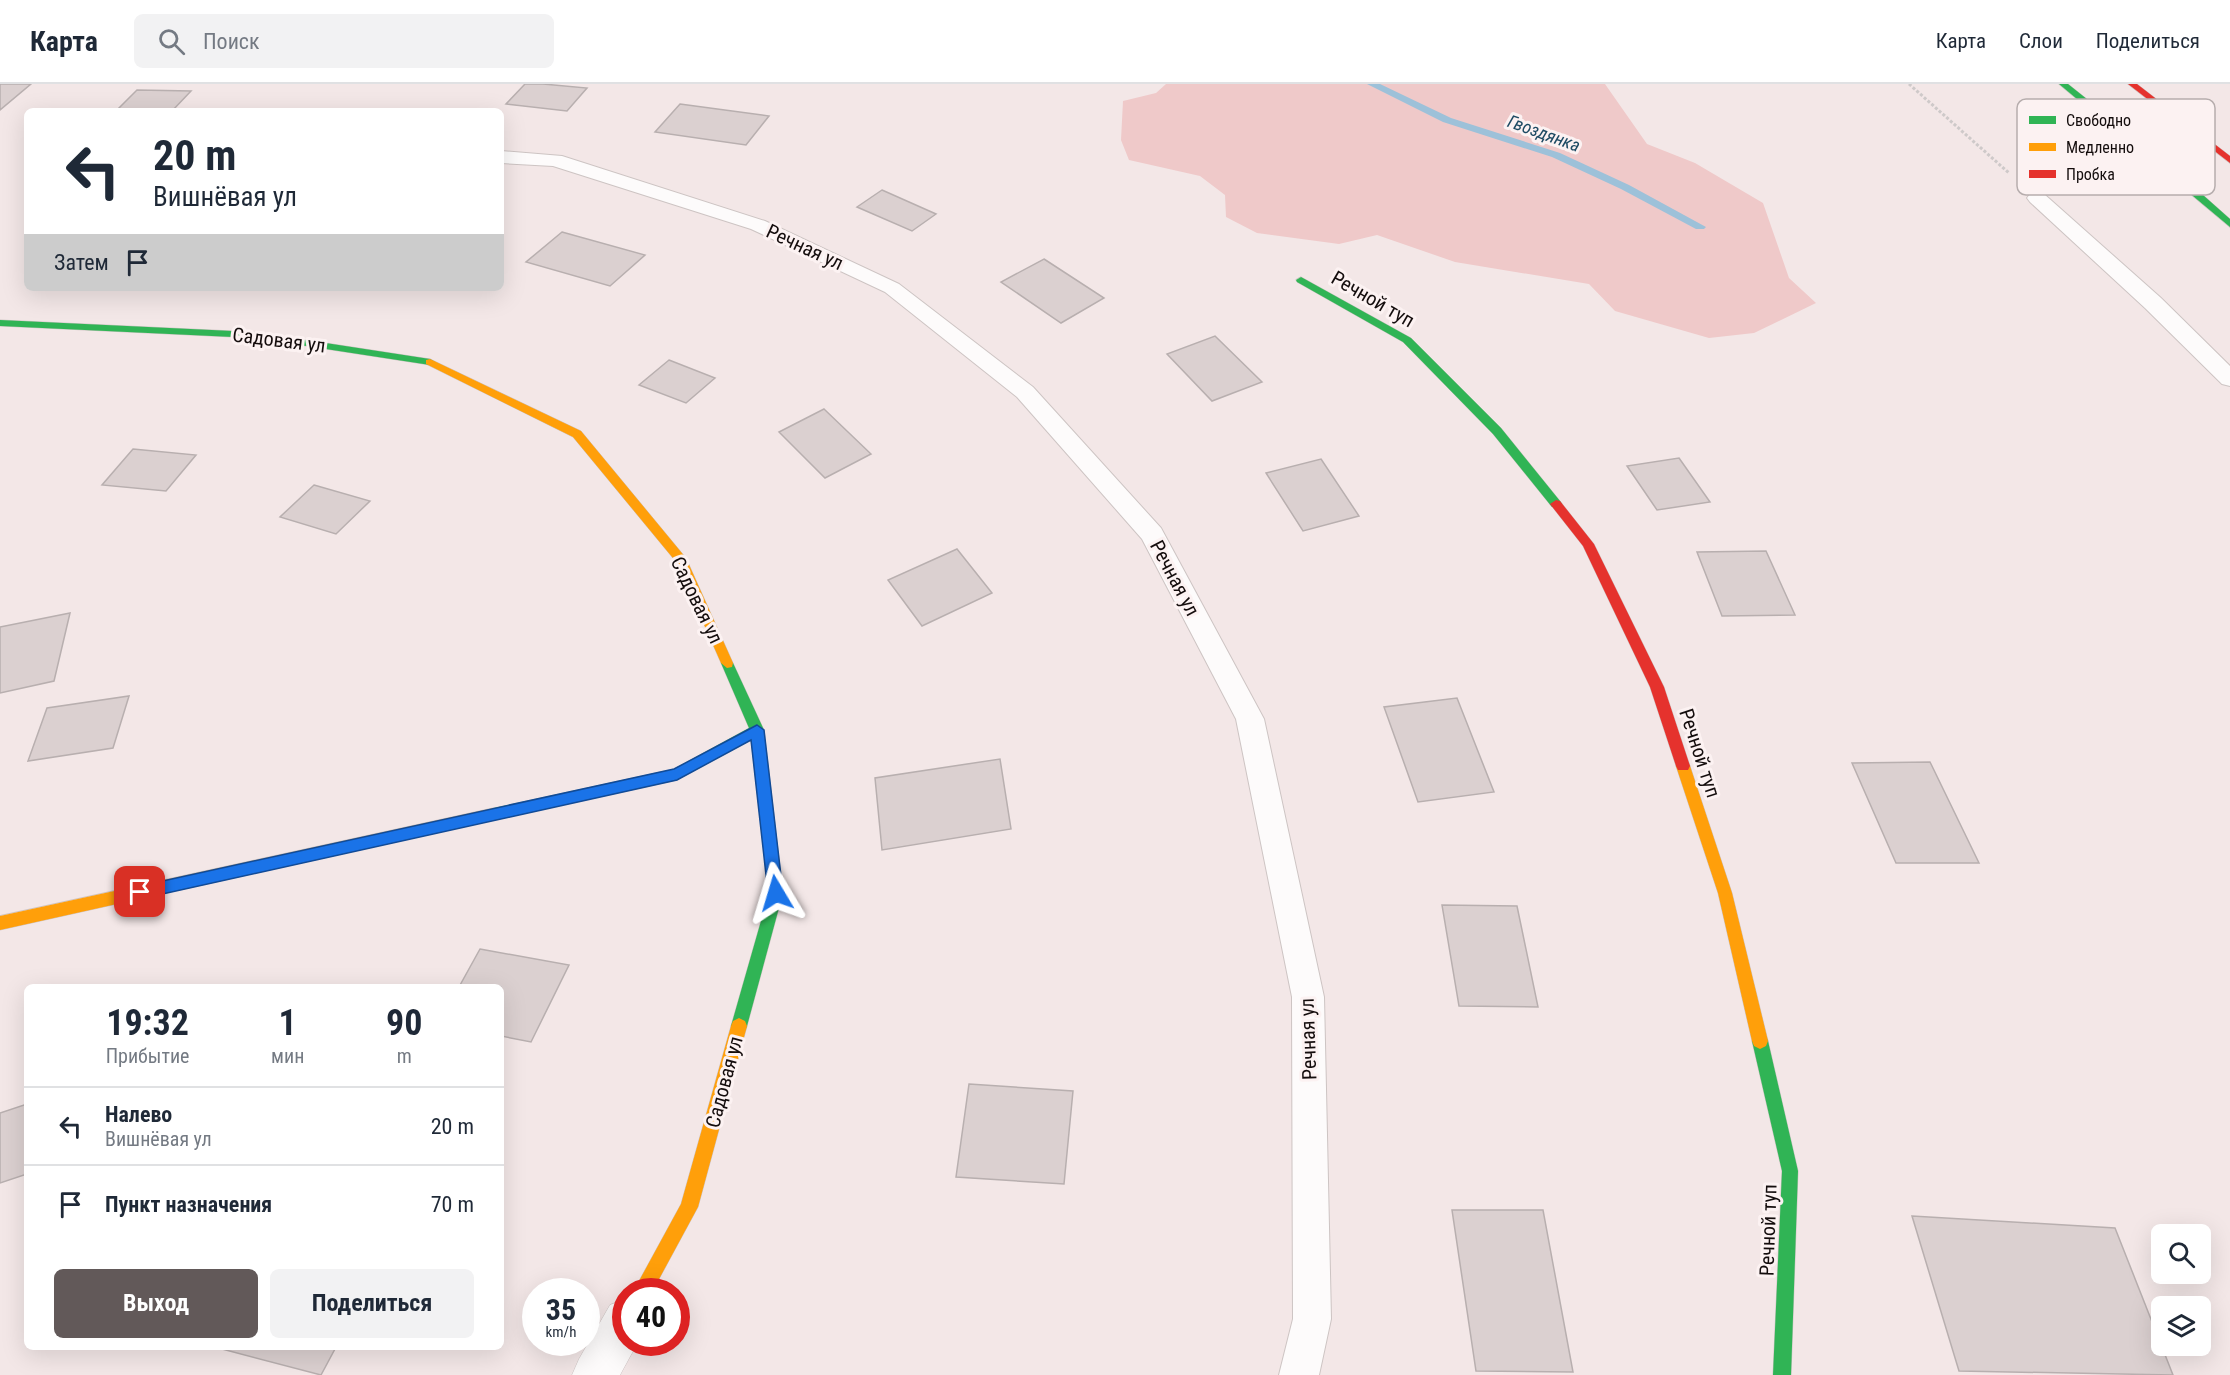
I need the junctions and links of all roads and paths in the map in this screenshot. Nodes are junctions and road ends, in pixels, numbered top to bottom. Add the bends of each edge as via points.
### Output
1 (1909, 84) edge
2 (2063, 84) edge
3 (2132, 84) edge
4 (2082, 99) edge
5 (2151, 99) edge
6 (2215, 148) edge
7 (504, 157) edge
8 (2230, 160) edge
9 (2017, 180) edge
10 (2034, 195) edge
11 (2198, 195) edge
12 (2037, 198) joint
13 (2230, 224) edge
14 (1300, 280) dead end
15 (0, 322) edge
16 (2230, 379) edge
17 (757, 730) junction
18 (0, 923) edge
19 (650, 1278) edge
20 (612, 1345) edge
21 (595, 1375) edge
22 (1299, 1375) edge
23 (1782, 1375) edge

1 - 9 path
2 - 4 street
3 - 5 street
6 - 8 street
7 - 22 lane, Речная ул via 555,160 758,225 892,288 1025,392 1152,534 1250,719 1308,997 1312,1319
10 - 12 path
11 - 13 street
12 - 16 lane
14 - 23 street, Речной туп via 1407,340 1497,431 1588,544 1657,687 1725,893 1790,1170
15 - 17 street, Садовая ул via 254,334 428,361 577,434 682,561
17 - 18 street via 677,774
17 - 19 street, Садовая ул via 776,893 689,1207
20 - 21 street

